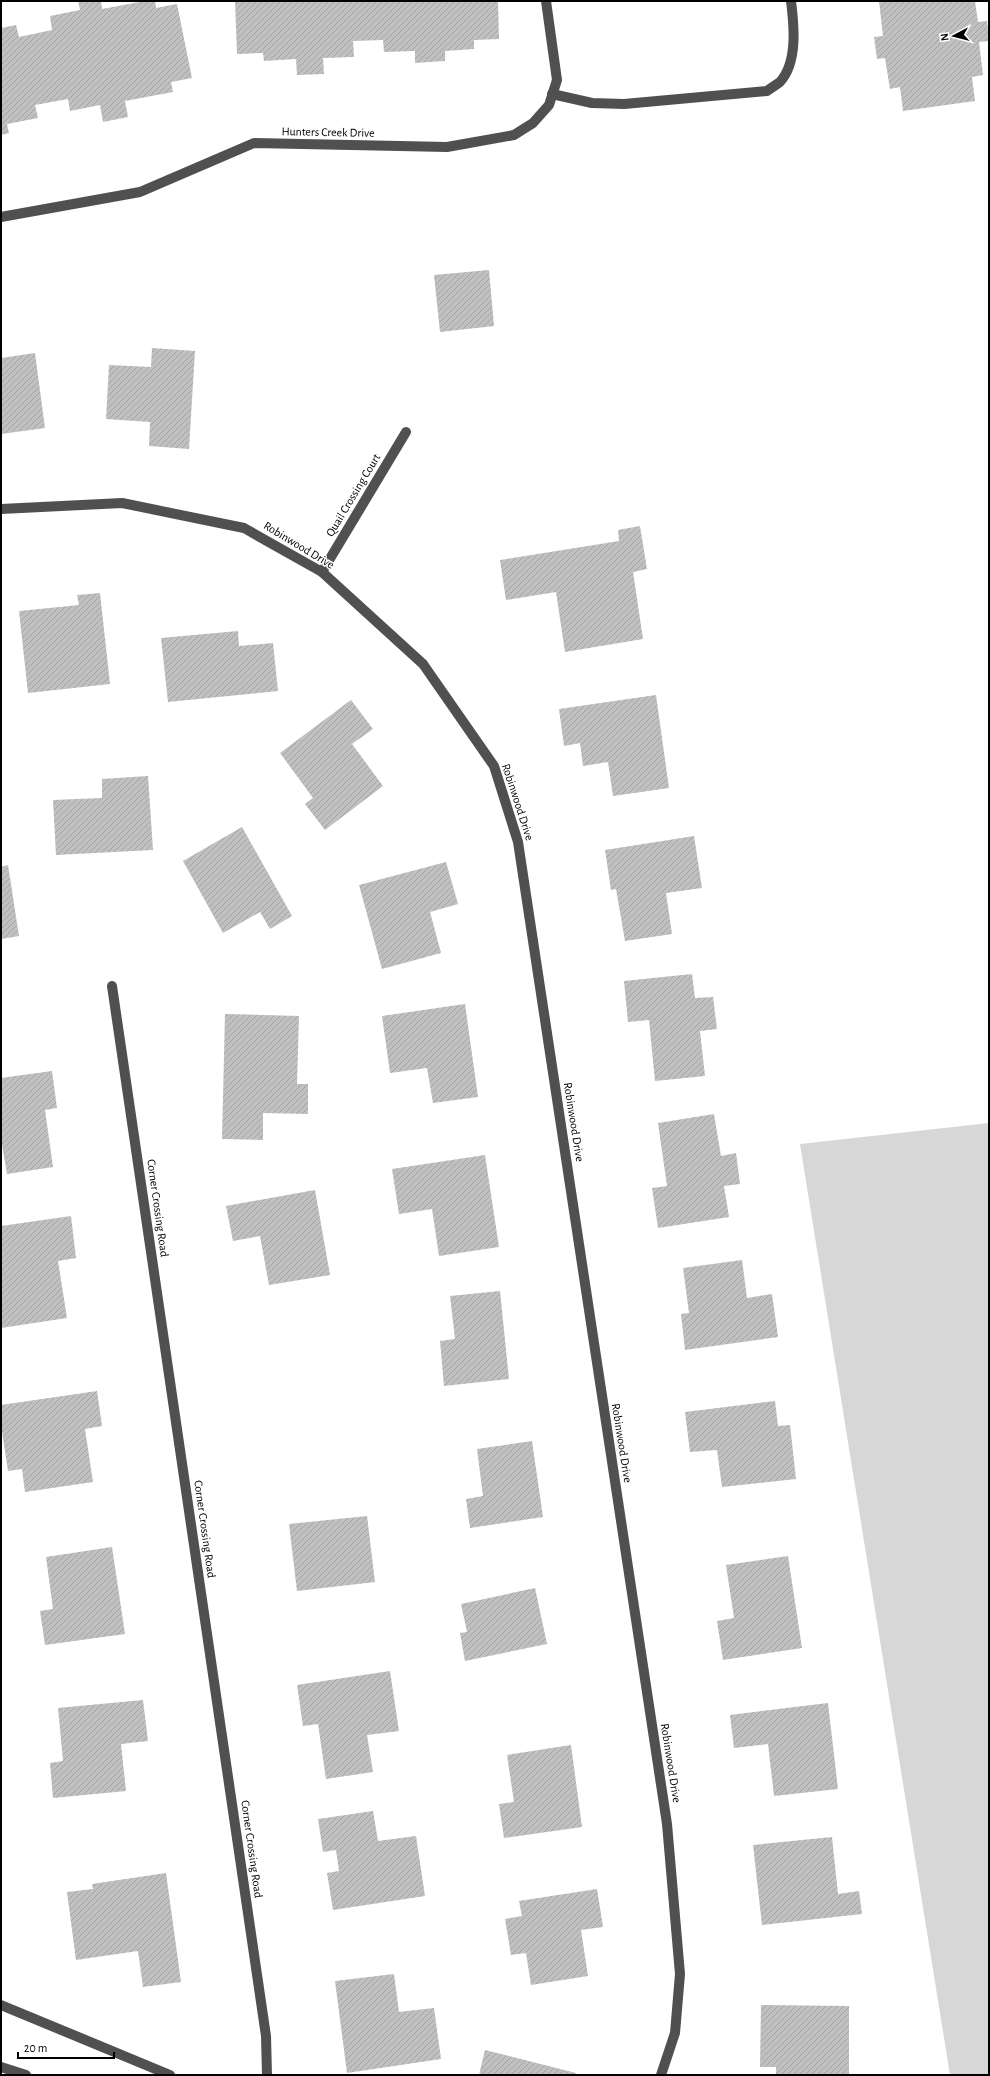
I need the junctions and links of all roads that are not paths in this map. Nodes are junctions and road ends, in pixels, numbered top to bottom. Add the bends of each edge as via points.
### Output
1 (546, 1) edge
2 (791, 1) edge
3 (552, 94) junction
4 (1, 217) edge
5 (406, 432) dead end
6 (1, 510) edge
7 (322, 572) junction
8 (112, 986) dead end
9 (1, 2005) edge
10 (1, 2067) edge
11 (26, 2075) edge
12 (170, 2075) edge
13 (267, 2075) edge
14 (661, 2075) edge

1 - 3 street, Hunters Creek Drive via 557,80
2 - 3 street via 794,20 789,65 780,82 767,91 624,104 592,103
3 - 4 street, Hunters Creek Drive via 549,105 533,123 514,135 447,147 254,143 140,192
5 - 7 street, Quail Crossing Court
6 - 7 street, Robinwood Drive via 122,503 244,528
7 - 14 street, Robinwood Drive via 423,664 494,766 518,842 667,1824 680,1974 675,2033
8 - 13 street, Corner Crossing Road via 266,2036
9 - 12 street
10 - 11 street

